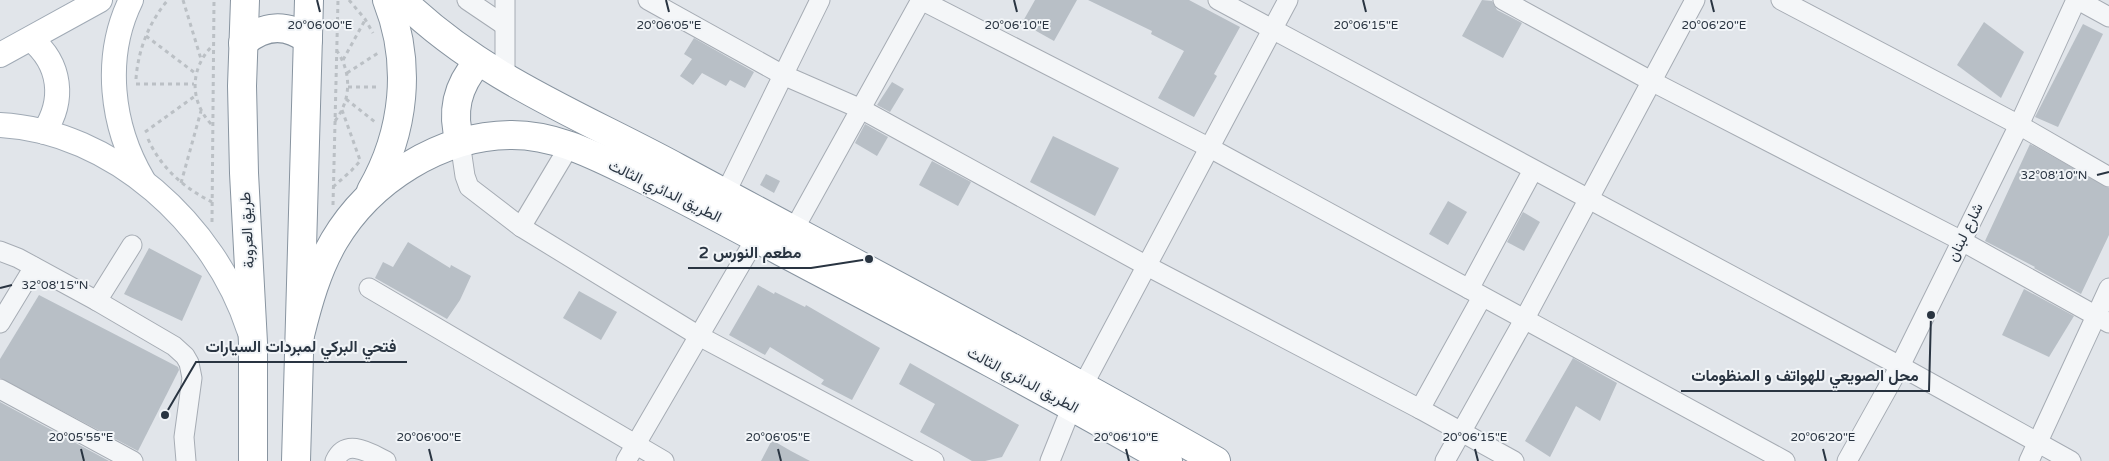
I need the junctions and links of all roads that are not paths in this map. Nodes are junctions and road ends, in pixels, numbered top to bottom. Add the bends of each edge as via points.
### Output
1 (100, 0) edge
2 (131, 0) edge
3 (245, 0) edge
4 (309, 0) edge
5 (387, 0) edge
6 (402, 0) edge
7 (467, 0) edge
8 (505, 0) edge
9 (648, 0) edge
10 (820, 0) edge
11 (921, 0) edge
12 (1218, 0) edge
13 (1288, 0) edge
14 (1503, 0) edge
15 (1695, 0) edge
16 (1781, 0) edge
17 (2077, 0) edge
18 (2109, 17) edge
19 (504, 25) junction
20 (1272, 30) junction
21 (31, 39) junction
22 (308, 40) junction
23 (244, 42) junction
24 (0, 55) edge
25 (478, 62) junction
26 (783, 74) junction
27 (505, 78) junction
28 (1651, 81) junction
29 (861, 109) junction
30 (2019, 124) junction
31 (0, 125) edge
32 (44, 132) junction
33 (460, 142) junction
34 (570, 145) junction
35 (1210, 148) junction
36 (1534, 170) junction
37 (2109, 177) edge
38 (146, 185) junction
39 (725, 194) junction
40 (366, 199) junction
41 (1588, 199) junction
42 (521, 227) junction
43 (793, 231) junction
44 (756, 238) junction
45 (1960, 240) junction
46 (132, 245) dead end
47 (0, 251) edge
48 (1147, 266) junction
49 (34, 267) junction
50 (369, 288) dead end
51 (2109, 288) edge
52 (1476, 293) junction
53 (97, 301) junction
54 (2102, 319) edge
55 (1524, 320) junction
56 (0, 323) edge
57 (300, 336) junction
58 (699, 336) junction
59 (253, 343) junction
60 (1900, 366) junction
61 (0, 389) edge
62 (1077, 396) junction
63 (1420, 408) junction
64 (1460, 431) junction
65 (2037, 442) junction
66 (636, 445) junction
67 (1140, 454) edge
68 (133, 461) edge
69 (186, 461) edge
70 (253, 461) edge
71 (296, 461) edge
72 (335, 461) edge
73 (386, 461) edge
74 (626, 461) edge
75 (664, 461) edge
76 (934, 461) edge
77 (1050, 461) edge
78 (1168, 461) edge
79 (1216, 461) edge
80 (1444, 461) edge
81 (1514, 461) edge
82 (1785, 461) edge
83 (1847, 461) edge
84 (2029, 461) edge
85 (2071, 461) edge

1 - 21 main road
2 - 38 main road via 117,45 114,87 127,148
3 - 23 highway, طريق العروبة
4 - 22 highway
5 - 40 highway via 401,54 402,97 394,140
6 - 25 highway, الطريق الدائري الثالث
7 - 19 street
8 - 19 street
9 - 26 street
10 - 26 street
11 - 29 street
11 - 35 street
12 - 20 street
13 - 20 street
14 - 28 street
15 - 28 street
16 - 30 street
17 - 18 street
17 - 30 street, شارع لبنان
19 - 27 street
20 - 35 street
20 - 36 street
21 - 24 main road
21 - 32 main road via 46,54 58,82 56,108
22 - 23 highway via 293,31 275,28 258,32
22 - 57 highway
23 - 59 highway, طريق العروبة via 244,173
25 - 27 highway, الطريق الدائري الثالث
25 - 33 highway via 463,82 456,106
26 - 29 street
26 - 39 street
27 - 39 highway, الطريق الدائري الثالث
28 - 41 street
28 - 45 street
29 - 43 street
29 - 48 street
30 - 37 street
30 - 45 street, شارع لبنان
31 - 32 main road
32 - 38 main road via 108,159
33 - 34 highway, الطريق الدائري الثالث via 515,135
33 - 40 highway, الطريق الدائري الثالث via 418,161
33 - 42 street via 469,187
34 - 42 street
34 - 44 highway, الطريق الدائري الثالث via 664,189
35 - 48 street
35 - 52 street
36 - 41 street
36 - 52 street
38 - 59 main road via 182,217 212,255 236,297
39 - 43 highway, الطريق الدائري الثالث
40 - 57 highway, الطريق الدائري الثالث via 325,257
41 - 55 street
41 - 60 street
42 - 58 street
43 - 62 highway, الطريق الدائري الثالث
44 - 58 street
44 - 62 highway, الطريق الدائري الثالث
45 - 54 street
45 - 60 street, شارع لبنان
46 - 53 street
47 - 49 street
48 - 62 street
48 - 63 street
49 - 53 street
49 - 56 street
50 - 66 street
51 - 54 street
52 - 55 street
52 - 63 street
53 - 69 street via 180,350 190,363 192,378 184,437
54 - 65 street
55 - 64 street
55 - 82 street
57 - 71 highway
58 - 66 street
58 - 76 street
59 - 70 highway, طريق العروبة
60 - 65 street
60 - 83 street, شارع لبنان
61 - 68 street
62 - 67 highway, الطريق الدائري الثالث
62 - 77 street
62 - 79 highway, الطريق الدائري الثالث
63 - 64 street
64 - 80 street
64 - 81 street
65 - 84 street
65 - 85 street
66 - 74 street
66 - 75 street
67 - 78 highway, الطريق الدائري الثالث
72 - 73 street via 341,452 355,447

